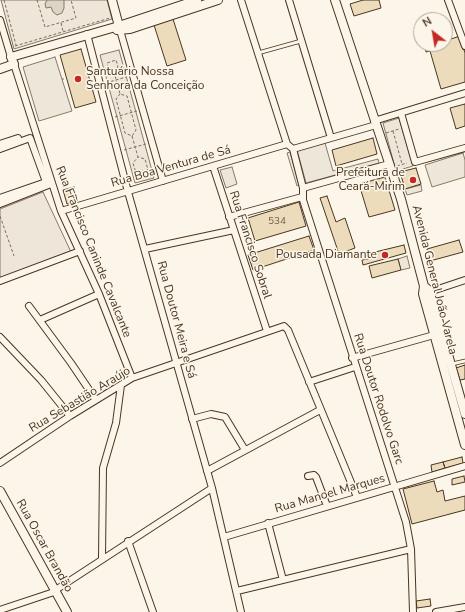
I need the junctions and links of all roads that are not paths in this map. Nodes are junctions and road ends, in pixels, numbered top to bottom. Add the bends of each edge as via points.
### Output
1 (112, 0) edge
2 (197, 0) edge
3 (218, 0) edge
4 (241, 0) edge
5 (289, 0) edge
6 (335, 0) edge
7 (448, 0) edge
8 (182, 6) edge
9 (0, 20) edge
10 (119, 28) junction
11 (87, 34) junction
12 (302, 40) junction
13 (465, 46) edge
14 (258, 53) junction
15 (13, 60) junction
16 (0, 69) edge
17 (465, 94) edge
18 (401, 113) junction
19 (375, 123) junction
20 (35, 132) junction
21 (332, 138) junction
22 (0, 144) edge
23 (287, 144) junction
24 (465, 148) edge
25 (0, 149) edge
26 (293, 149) junction
27 (393, 165) junction
28 (213, 166) junction
29 (163, 181) junction
30 (52, 184) junction
31 (304, 188) junction
32 (128, 192) junction
33 (302, 197) junction
34 (0, 198) edge
35 (0, 204) edge
36 (62, 211) junction
37 (229, 217) junction
38 (234, 230) junction
39 (145, 249) junction
40 (80, 251) junction
41 (465, 280) edge
42 (0, 282) edge
43 (425, 290) junction
44 (99, 294) junction
45 (29, 306) dead end
46 (40, 320) junction
47 (267, 332) junction
48 (434, 335) junction
49 (0, 337) edge
50 (352, 358) junction
51 (465, 361) edge
52 (451, 364) junction
53 (176, 365) junction
54 (355, 366) junction
55 (132, 378) junction
56 (309, 382) junction
57 (121, 385) junction
58 (96, 400) junction
59 (320, 410) junction
60 (465, 414) edge
61 (70, 416) junction
62 (192, 419) junction
63 (465, 445) edge
64 (245, 450) junction
65 (0, 463) edge
66 (465, 466) edge
67 (208, 471) junction
68 (308, 476) dead end
69 (395, 486) junction
70 (212, 488) junction
71 (0, 492) edge
72 (357, 497) junction
73 (327, 506) junction
74 (268, 523) junction
75 (224, 537) junction
76 (128, 542) junction
77 (411, 549) junction
78 (102, 558) junction
79 (283, 580) junction
80 (56, 590) junction
81 (237, 591) junction
82 (465, 608) edge
83 (0, 610) edge
84 (67, 612) edge
85 (153, 612) edge
86 (241, 612) edge
87 (413, 612) edge
88 (436, 612) edge

1 - 10 main road
2 - 8 main road
3 - 8 main road
4 - 14 street
5 - 12 street
6 - 19 main road, Avenida General João Varela
7 - 13 street
8 - 10 main road
9 - 15 street, Rua Francisco Caninde Cavalcante
10 - 11 main road
10 - 29 street
11 - 15 main road
11 - 32 street, Rua Doutor Meira e Sá
12 - 14 lane
12 - 21 street
14 - 23 street
15 - 16 main road
15 - 20 street, Rua Francisco Caninde Cavalcante
17 - 18 street
18 - 19 street
18 - 24 street via 415,161
19 - 21 street
19 - 27 main road, Avenida General João Varela
20 - 22 street
20 - 30 street, Rua Francisco Caninde Cavalcante
21 - 26 street
23 - 26 street
23 - 28 street, Rua Boa Ventura de Sá
25 - 34 street via 30,138 46,182
26 - 31 street
27 - 31 street
27 - 43 main road, Avenida General João Varela
28 - 29 street, Rua Boa Ventura de Sá
28 - 37 street, Rua Francisco Sobral
29 - 32 street, Rua Boa Ventura de Sá
30 - 35 street
30 - 36 street, Rua Francisco Caninde Cavalcante
31 - 33 street
32 - 36 street, Rua Boa Ventura de Sá
32 - 39 street, Rua Doutor Meira e Sá
33 - 37 street
33 - 50 street, Rua Doutor Rodolvo Garc
36 - 40 street, Rua Francisco Caninde Cavalcante
37 - 38 street, Rua Francisco Sobral
38 - 39 street
38 - 47 street, Rua Francisco Sobral
39 - 53 street, Rua Doutor Meira e Sá
40 - 42 street
40 - 44 street, Rua Francisco Caninde Cavalcante
41 - 43 street
43 - 48 main road, Avenida General João Varela
43 - 52 main road
44 - 46 street
44 - 55 street, Rua Francisco Caninde Cavalcante
45 - 46 street
46 - 58 street
47 - 53 street, Rua Sebastião Araújo
47 - 56 street, Rua Sebastião Araújo via 286,326
48 - 50 street
48 - 63 main road, Avenida General João Varela
49 - 61 street via 41,380
50 - 54 street, Rua Doutor Rodolvo Garc
51 - 52 lane
52 - 60 main road
53 - 55 street, Rua Sebastião Araújo
53 - 62 street, Rua Doutor Meira e Sá
54 - 56 street
54 - 69 street, Rua Doutor Rodolvo Garc
55 - 57 street, Rua Sebastião Araújo
56 - 59 street
57 - 58 street, Rua Sebastião Araújo
57 - 78 street via 116,423 104,468
58 - 61 street, Rua Sebastião Araújo
59 - 64 street
59 - 72 street
61 - 65 street, Rua Sebastião Araújo
62 - 64 street via 211,414 221,415 230,424
62 - 67 street, Rua Doutor Meira e Sá
64 - 67 street
66 - 69 street, Rua Manoel Marques
67 - 70 street, Rua Doutor Meira e Sá
68 - 73 street via 316,477
69 - 72 street, Rua Manoel Marques
69 - 77 street, Rua Doutor Rodolvo Garc
70 - 75 street, Rua Doutor Meira e Sá
70 - 76 street
71 - 80 main road, Rua Oscar Brandão
72 - 73 street, Rua Manoel Marques
73 - 74 street, Rua Manoel Marques
74 - 75 street, Rua Manoel Marques
74 - 79 street
75 - 81 street, Rua Doutor Meira e Sá
76 - 78 street
76 - 85 street
77 - 79 street
77 - 87 street, Rua Doutor Rodolvo Garc
78 - 80 street
79 - 81 street
80 - 83 street via 37,599
80 - 84 main road, Rua Oscar Brandão
81 - 86 street, Rua Doutor Meira e Sá
82 - 88 street

